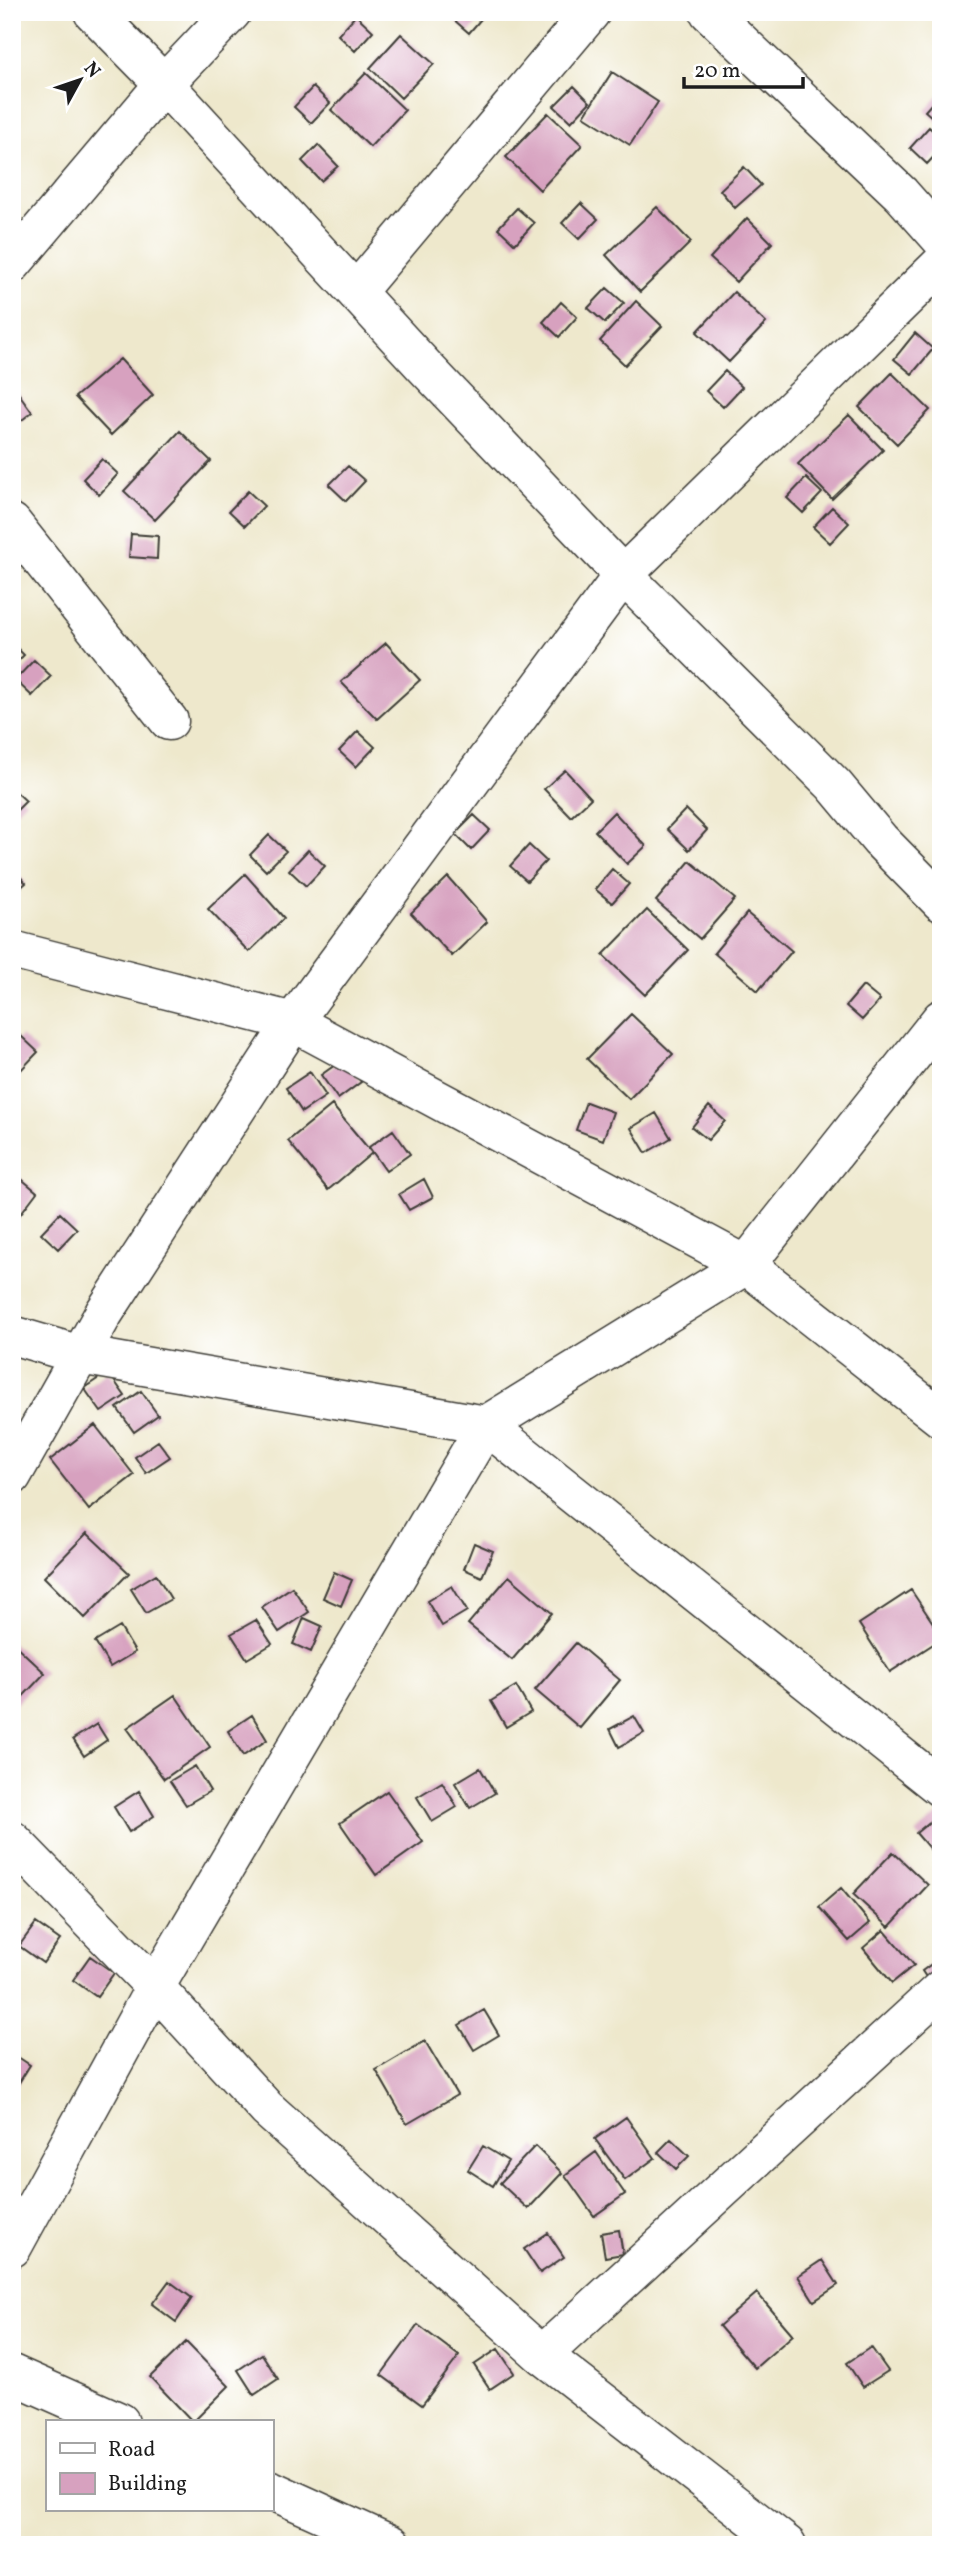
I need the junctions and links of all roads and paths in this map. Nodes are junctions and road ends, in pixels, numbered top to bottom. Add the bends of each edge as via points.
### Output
1 (93, 12) edge
2 (232, 12) edge
3 (591, 12) edge
4 (709, 12) edge
5 (164, 84) junction
6 (941, 239) edge
7 (12, 264) edge
8 (941, 264) edge
9 (356, 292) junction
10 (12, 523) edge
11 (623, 575) junction
12 (169, 722) dead end
13 (941, 902) edge
14 (12, 950) edge
15 (941, 1019) edge
16 (293, 1022) junction
17 (746, 1265) junction
18 (12, 1335) edge
19 (80, 1355) junction
20 (941, 1418) edge
21 (486, 1425) junction
22 (12, 1476) edge
23 (941, 1788) edge
24 (12, 1840) edge
25 (155, 1987) junction
26 (941, 1989) edge
27 (12, 2248) edge
28 (542, 2355) junction
29 (12, 2374) edge
30 (116, 2420) edge
31 (273, 2491) edge
32 (392, 2545) edge
33 (787, 2545) edge

1 - 5 street
2 - 5 street
3 - 9 street
4 - 6 street via 901,194
5 - 7 street
5 - 9 street
8 - 11 street
9 - 11 street
10 - 12 street
11 - 13 street via 834,785
11 - 16 street
14 - 16 street
15 - 17 street
16 - 17 street
16 - 19 street
17 - 20 street
17 - 21 street
18 - 19 street
19 - 21 street
19 - 22 street
21 - 23 street
21 - 25 street
24 - 25 street
25 - 27 street
25 - 28 street via 267,2109
26 - 28 street
28 - 33 street
29 - 30 street
31 - 32 street

